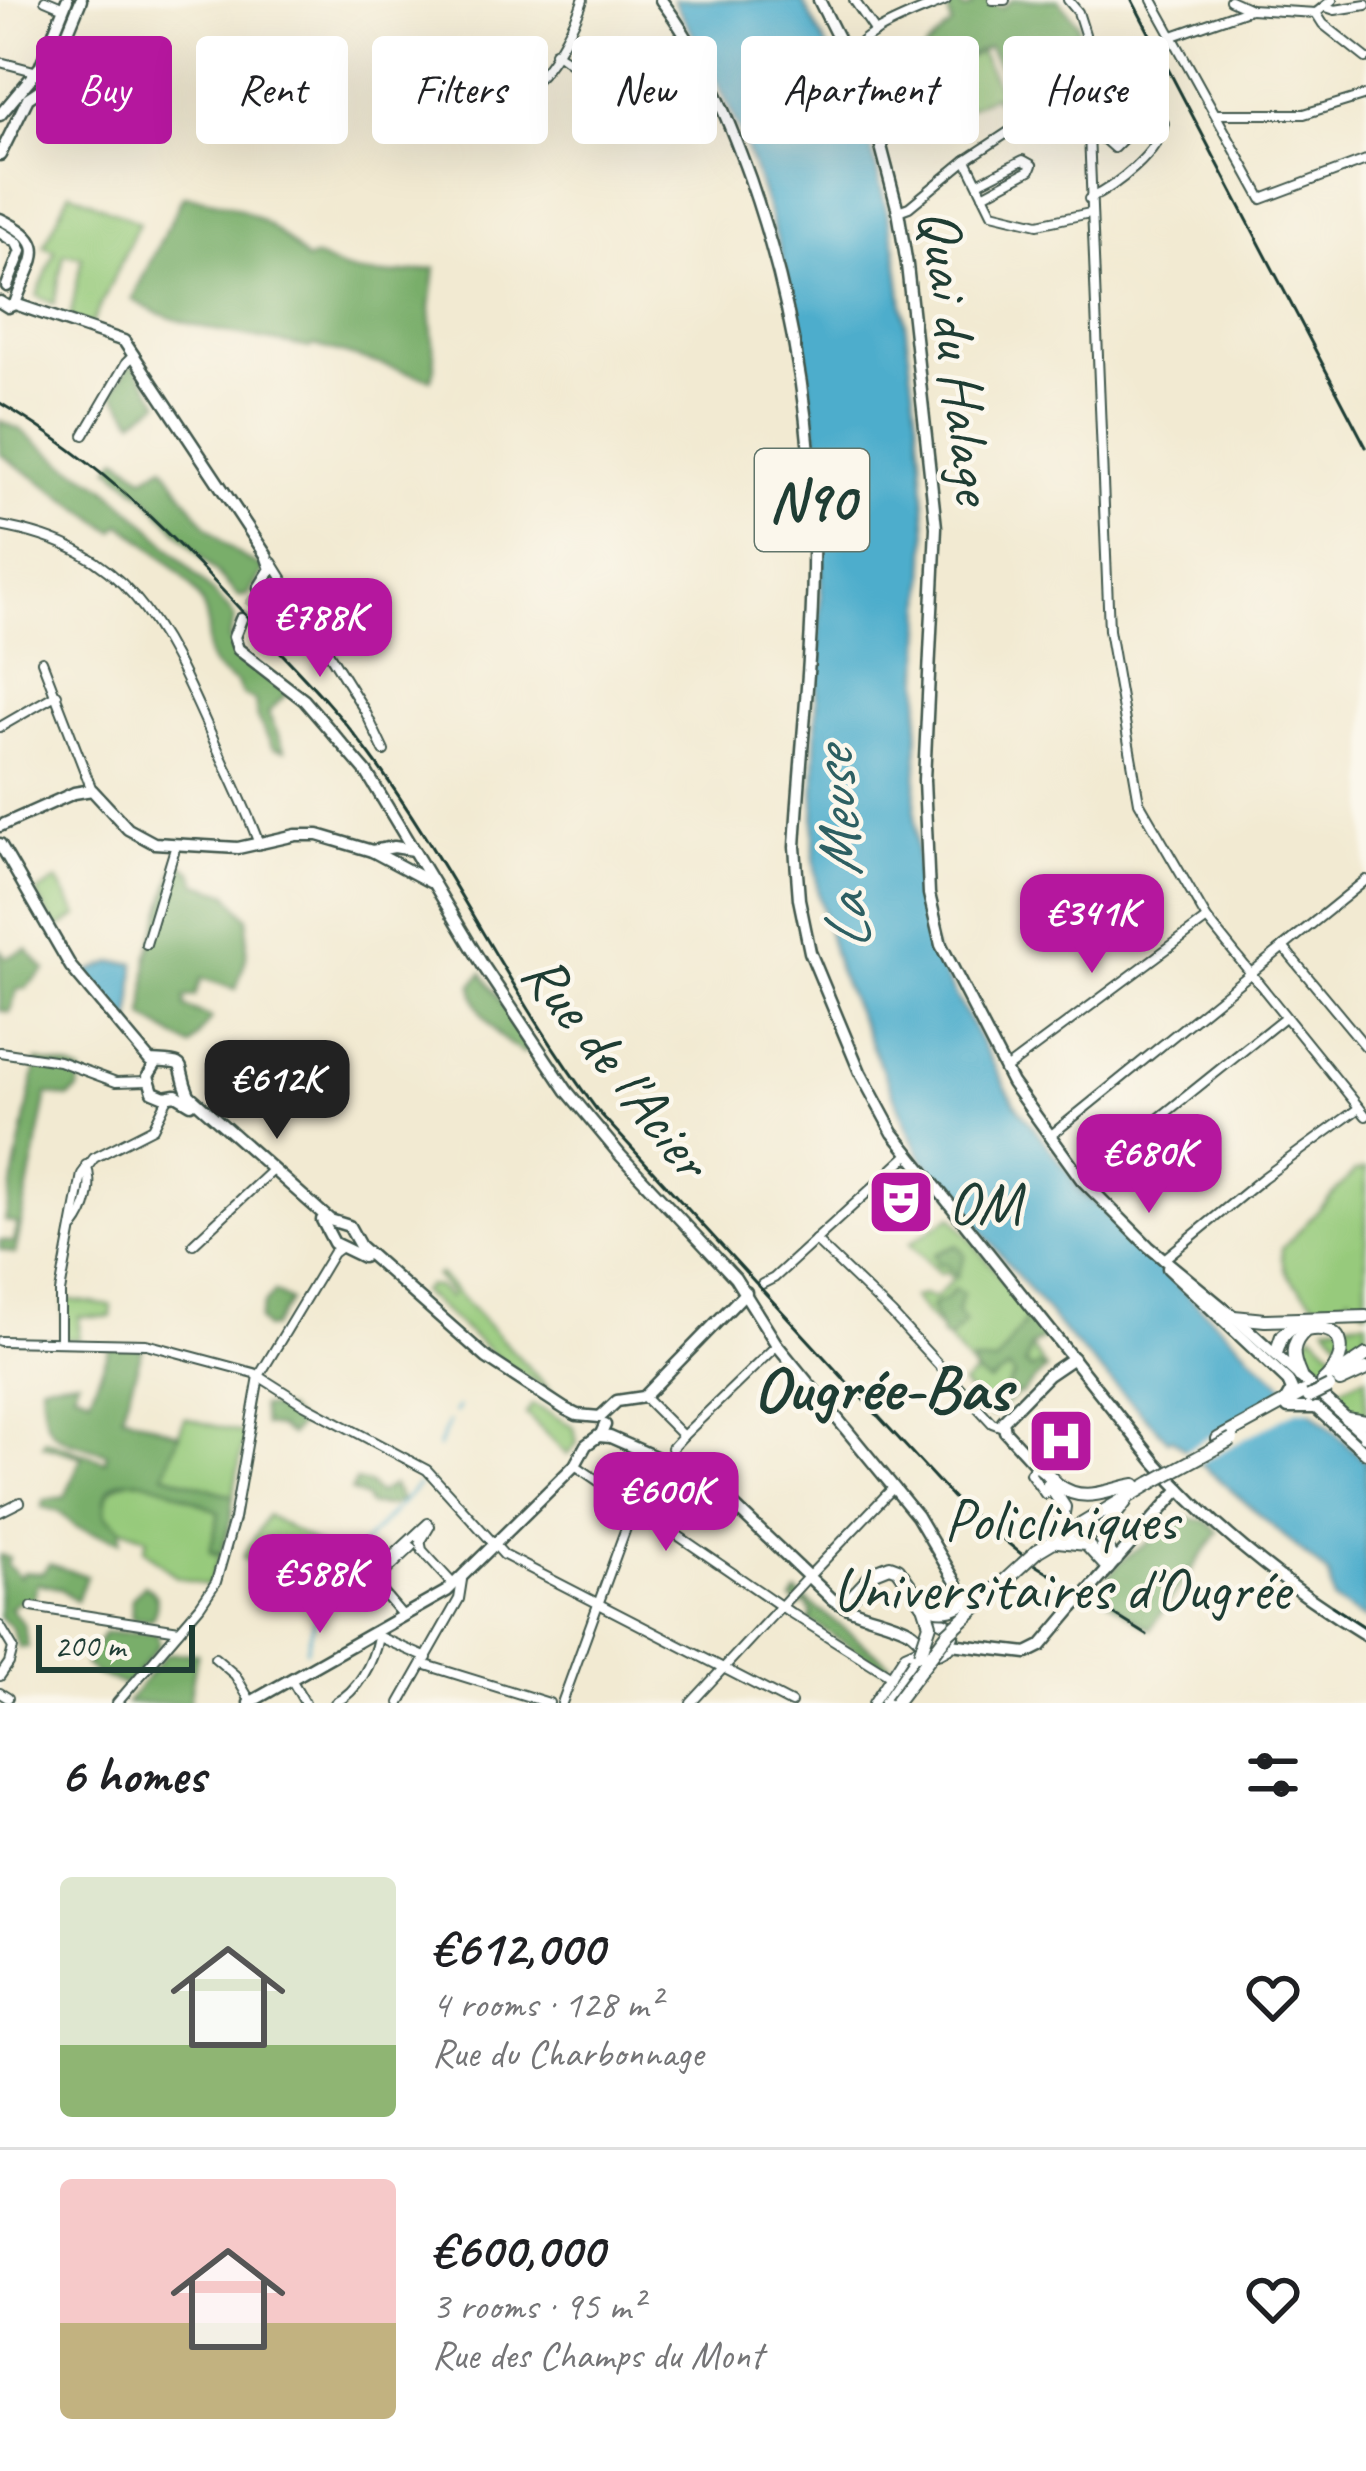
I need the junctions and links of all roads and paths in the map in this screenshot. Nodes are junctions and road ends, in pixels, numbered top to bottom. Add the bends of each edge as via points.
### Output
1 (45, 0) edge
2 (81, 0) edge
3 (583, 0) edge
4 (661, 0) edge
5 (815, 0) edge
6 (854, 0) edge
7 (946, 0) edge
8 (993, 0) edge
9 (1005, 0) edge
10 (1068, 0) edge
11 (1152, 0) edge
12 (1230, 0) edge
13 (65, 4) edge
14 (1329, 4) edge
15 (1271, 5) edge
16 (1366, 5) edge
17 (1250, 9) junction
18 (1316, 13) junction
19 (876, 32) junction
20 (837, 35) edge
21 (53, 36) edge
22 (61, 36) edge
23 (833, 36) edge
24 (869, 36) edge
25 (1084, 36) edge
26 (1173, 36) junction
27 (555, 52) junction
28 (1366, 58) edge
29 (548, 61) edge
30 (0, 62) edge
31 (572, 62) edge
32 (36, 75) edge
33 (36, 79) edge
34 (36, 81) edge
35 (1366, 95) edge
36 (1216, 114) junction
37 (0, 115) edge
38 (1003, 136) edge
39 (878, 144) edge
40 (1087, 144) edge
41 (1153, 144) edge
42 (0, 155) edge
43 (966, 160) junction
44 (1366, 160) edge
45 (977, 183) junction
46 (983, 195) junction
47 (1090, 199) junction
48 (898, 211) junction
49 (1090, 213) junction
50 (0, 219) edge
51 (0, 232) edge
52 (6, 299) edge
53 (134, 356) junction
54 (84, 435) dead end
55 (0, 526) edge
56 (269, 580) joint
57 (241, 619) dead end
58 (42, 661) dead end
59 (57, 694) junction
60 (0, 727) edge
61 (384, 751) dead end
62 (83, 771) junction
63 (85, 791) junction
64 (395, 815) junction
65 (252, 826) junction
66 (1, 834) edge
67 (260, 844) junction
68 (171, 845) junction
69 (240, 848) junction
70 (378, 849) junction
71 (413, 850) junction
72 (0, 857) edge
73 (394, 860) junction
74 (1366, 880) edge
75 (433, 884) junction
76 (1207, 919) junction
77 (146, 944) dead end
78 (1283, 946) junction
79 (1250, 974) junction
80 (1285, 1017) junction
81 (1366, 1047) edge
82 (0, 1052) edge
83 (1004, 1070) junction
84 (151, 1072) junction
85 (170, 1096) junction
86 (1363, 1110) edge
87 (1048, 1138) junction
88 (908, 1155) junction
89 (269, 1173) junction
90 (1082, 1180) junction
91 (354, 1235) junction
92 (815, 1240) junction
93 (337, 1241) junction
94 (193, 1244) dead end
95 (1163, 1260) junction
96 (762, 1284) dead end
97 (746, 1292) junction
98 (1234, 1317) junction
99 (1366, 1317) edge
100 (1304, 1320) junction
101 (0, 1341) edge
102 (60, 1342) junction
103 (777, 1345) junction
104 (1276, 1353) junction
105 (1366, 1355) edge
106 (1072, 1358) junction
107 (1366, 1371) edge
108 (259, 1376) junction
109 (1300, 1376) junction
110 (1330, 1384) junction
111 (644, 1396) junction
112 (1286, 1406) junction
113 (1348, 1419) junction
114 (1366, 1422) edge
115 (1003, 1427) junction
116 (593, 1430) junction
117 (683, 1436) junction
118 (1364, 1441) edge
119 (672, 1448) dead end
120 (575, 1465) junction
121 (1036, 1465) junction
122 (1143, 1484) junction
123 (893, 1488) junction
124 (1180, 1490) junction
125 (1045, 1494) dead end
126 (20, 1502) dead end
127 (634, 1506) junction
128 (0, 1512) edge
129 (1043, 1542) junction
130 (494, 1547) junction
131 (1112, 1564) junction
132 (810, 1575) junction
133 (377, 1580) junction
134 (458, 1582) junction
135 (848, 1601) junction
136 (597, 1602) junction
137 (965, 1603) junction
138 (923, 1604) junction
139 (781, 1606) junction
140 (32, 1607) dead end
141 (403, 1616) junction
142 (932, 1621) junction
143 (0, 1626) edge
144 (179, 1630) junction
145 (375, 1635) junction
146 (1366, 1635) edge
147 (952, 1640) junction
148 (921, 1646) junction
149 (215, 1658) dead end
150 (425, 1661) junction
151 (725, 1666) junction
152 (0, 1676) edge
153 (891, 1676) junction
154 (291, 1679) junction
155 (250, 1702) edge
156 (118, 1703) edge
157 (305, 1703) edge
158 (334, 1703) edge
159 (400, 1703) edge
160 (549, 1703) edge
161 (562, 1703) edge
162 (691, 1703) edge
163 (791, 1703) edge
164 (873, 1703) edge
165 (890, 1703) edge

1 - 13 street
2 - 22 main road
3 - 27 street
4 - 88 main road, N90 via 710,82 745,166 796,356 813,527 796,872 808,945 835,1016
5 - 20 main road, Quai du Halage
5 - 23 main road, Quai du Halage
6 - 19 street
7 - 19 street
8 - 9 street
10 - 25 street
11 - 26 street
12 - 17 street
13 - 21 main road
14 - 16 street
14 - 18 street
15 - 17 street
15 - 18 street
17 - 26 street
18 - 28 street
19 - 24 street
26 - 36 street
27 - 29 street
27 - 31 street
30 - 32 street
33 - 37 main road
34 - 42 main road
35 - 36 street via 1304,114
36 - 44 street via 1262,199
38 - 43 street
39 - 48 main road, Quai du Halage
40 - 47 street
41 - 47 street
43 - 45 street
43 - 48 street
45 - 46 street
45 - 46 street via 1023,160 1032,165
46 - 49 street via 992,213 1038,224
47 - 49 street
48 - 83 main road, Quai du Halage via 932,476 923,780 929,894 949,964
49 - 76 street via 1108,630 1139,802
50 - 52 main road via 34,244
51 - 52 main road via 21,251
52 - 53 main road via 122,340
53 - 54 street
53 - 56 main road via 266,555
55 - 65 street via 87,557 145,607 171,645
56 - 61 street via 290,592
57 - 64 main road, Rue de l'Acier via 238,649 315,711
58 - 59 street
59 - 60 street
59 - 62 street
62 - 63 street
62 - 63 street via 92,782
63 - 66 main road
63 - 68 main road via 133,833
64 - 70 main road via 397,833
64 - 71 main road, Rue de l'Acier
65 - 67 street
65 - 69 street
66 - 84 main road via 80,978
67 - 69 main road
67 - 70 main road via 318,835
68 - 69 main road
68 - 77 street
70 - 71 main road
70 - 73 main road
71 - 73 main road
71 - 75 main road, Rue de l'Acier
72 - 84 main road via 62,964
73 - 75 main road
74 - 78 street
75 - 97 main road, Rue de l'Acier via 567,1091
76 - 79 street
76 - 83 street
78 - 79 street
78 - 81 street
79 - 80 street
79 - 87 street
80 - 86 street
80 - 90 street
82 - 84 street via 116,1082
83 - 87 main road, Quai du Halage
84 - 85 main road
84 - 85 main road via 168,1060 179,1064 185,1073
85 - 89 main road
85 - 93 main road via 189,1095
85 - 102 street via 151,1131 86,1165 60,1292
86 - 95 street
87 - 90 main road, Quai du Halage
88 - 92 street
88 - 106 main road, N90
89 - 93 main road
89 - 94 street
90 - 95 main road, Quai du Halage
91 - 93 main road
91 - 93 main road via 349,1226
91 - 116 main road via 487,1358
92 - 96 street
92 - 115 street
93 - 108 street
93 - 116 main road via 493,1370
95 - 98 main road
95 - 112 main road via 1290,1383
97 - 103 main road, Rue de l'Acier
97 - 111 main road
98 - 100 highway
98 - 104 main road
99 - 100 highway
100 - 104 highway
101 - 102 street
102 - 108 street via 146,1344
103 - 117 street
103 - 123 main road, Rue de l'Acier
104 - 109 main road
105 - 110 highway
106 - 115 main road
106 - 124 main road, N90
107 - 110 highway
108 - 130 street via 429,1472
108 - 144 street via 221,1568
109 - 110 highway via 1296,1340 1325,1329 1342,1354
109 - 113 main road
110 - 112 highway, bridge
111 - 116 main road via 617,1402
111 - 117 street
112 - 118 main road via 1316,1408
112 - 122 highway, bridge
113 - 114 highway
113 - 118 main road
115 - 121 main road
116 - 120 main road
116 - 132 main road via 700,1475
117 - 119 street
120 - 127 street
120 - 130 main road
121 - 122 highway via 1081,1495
121 - 125 street via 1032,1478
121 - 129 highway via 1064,1504
122 - 129 highway
122 - 131 highway via 1101,1533
123 - 132 street
123 - 142 main road, Rue de l'Acier via 957,1584
124 - 131 main road
124 - 146 main road, N90 via 1288,1583
126 - 128 street
127 - 136 street
127 - 139 street
129 - 131 highway via 1079,1541
129 - 137 highway, bridge
129 - 165 highway, bridge via 959,1621
130 - 134 main road
130 - 136 street
131 - 147 main road, bridge via 1043,1641 1015,1648
132 - 135 main road
132 - 139 street
132 - 148 main road via 847,1608 907,1629
133 - 133 street via 366,1584
133 - 134 street via 415,1542
133 - 141 street
134 - 141 main road
134 - 150 street via 459,1599
135 - 138 highway via 881,1568 894,1567
135 - 142 main road via 910,1624
136 - 151 street
136 - 161 street
137 - 138 highway, bridge via 940,1611
137 - 148 highway, bridge
138 - 148 highway, bridge via 930,1624
139 - 151 street
139 - 153 street
140 - 144 street
141 - 145 main road
142 - 147 main road via 950,1625
142 - 148 main road
143 - 152 street via 13,1648
144 - 156 street
145 - 150 street
145 - 154 main road
145 - 158 street via 354,1689
147 - 148 main road via 939,1653
148 - 153 street via 909,1649
148 - 165 highway, bridge
149 - 155 street
150 - 159 street
150 - 160 street
151 - 162 street
151 - 163 street
153 - 164 street
154 - 155 main road
154 - 157 street

